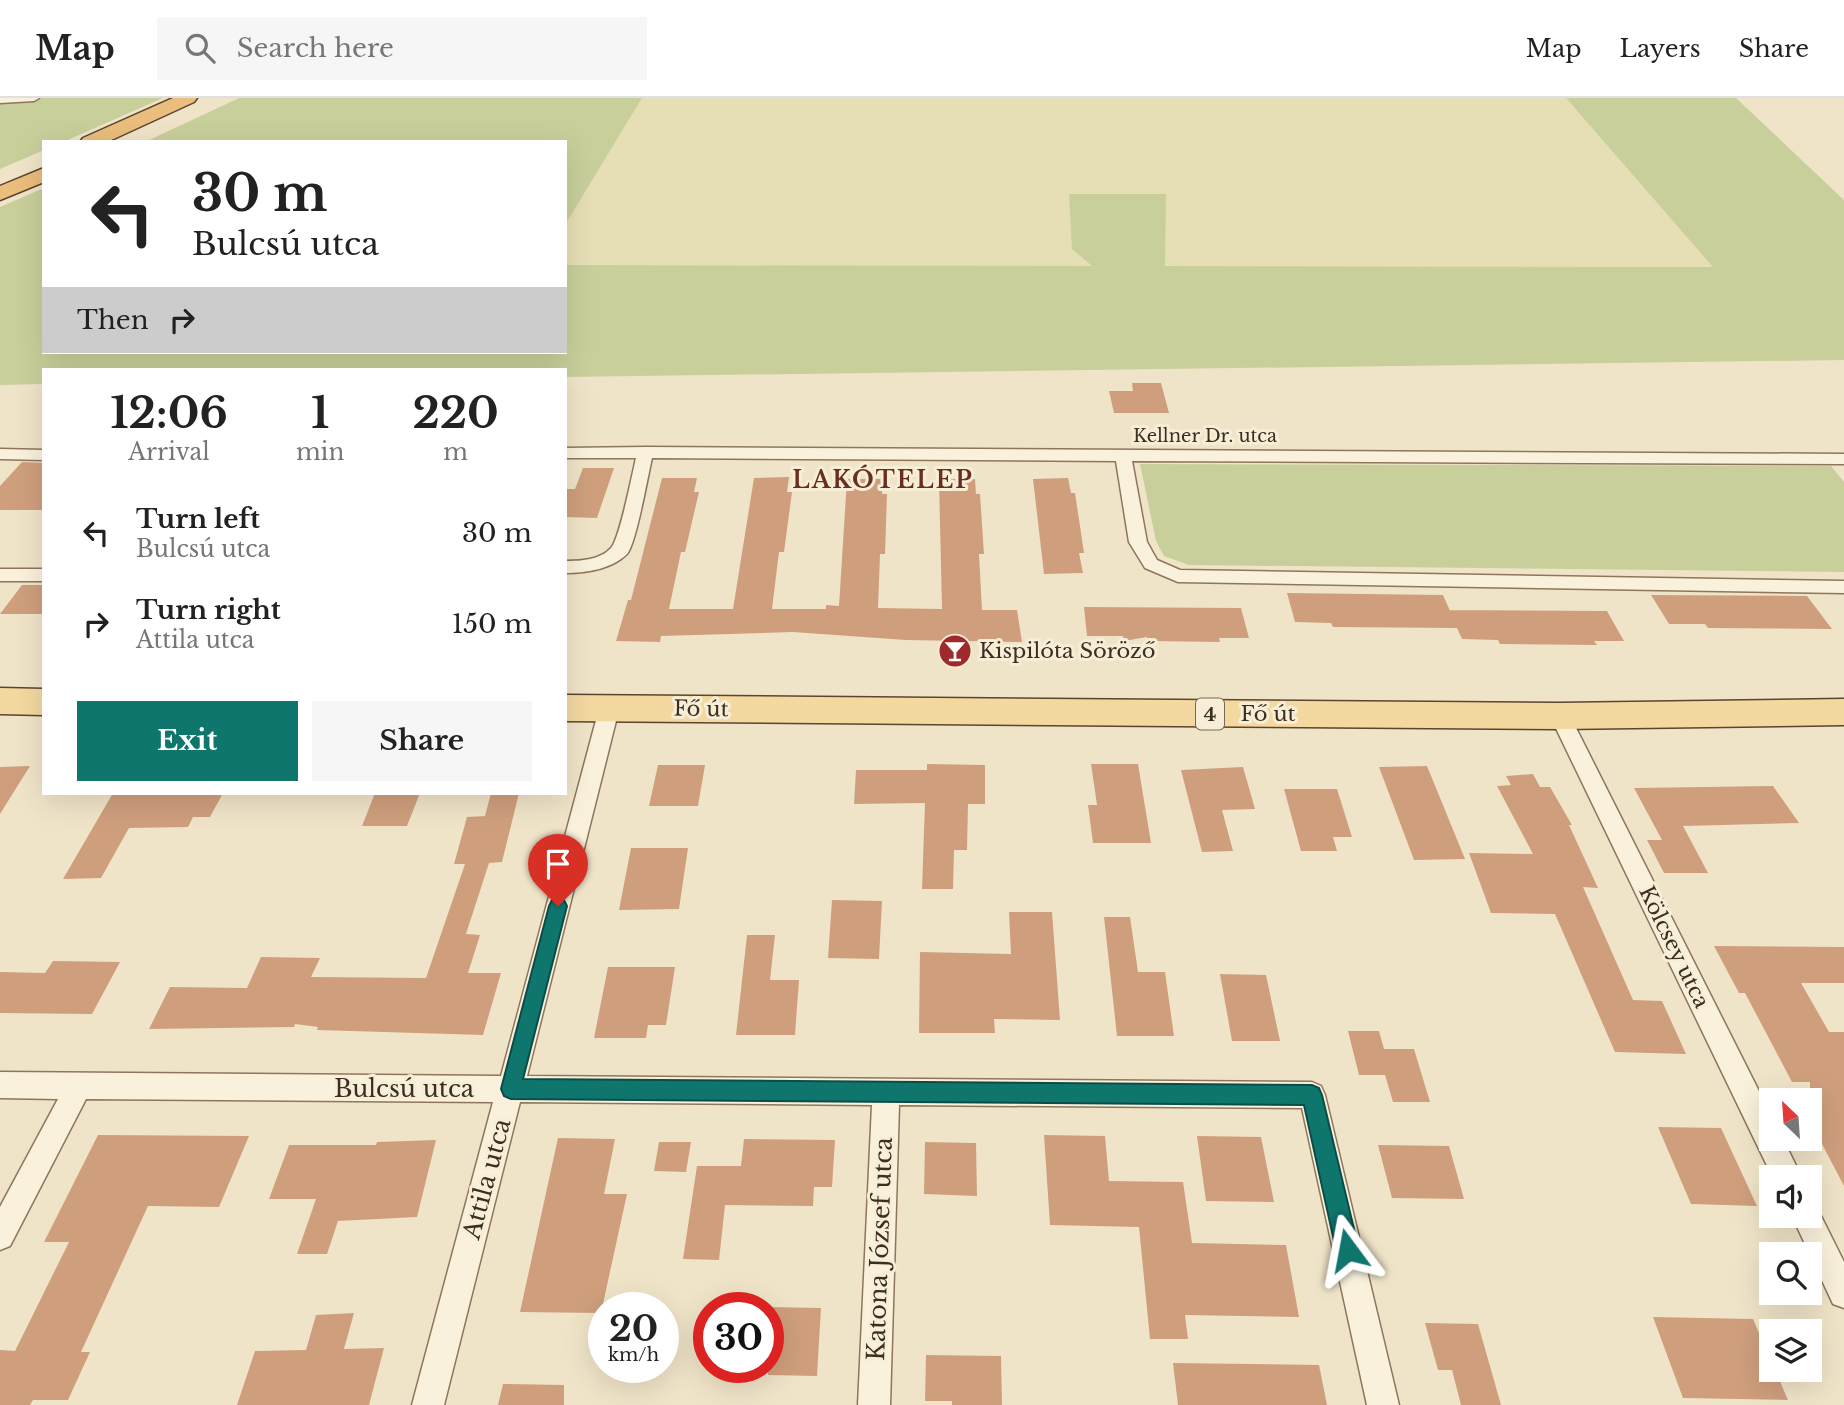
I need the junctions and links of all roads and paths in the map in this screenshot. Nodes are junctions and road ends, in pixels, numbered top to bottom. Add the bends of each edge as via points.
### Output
1 (34, 98) edge
2 (188, 98) edge
3 (212, 98) edge
4 (0, 100) edge
5 (94, 140) edge
6 (119, 140) edge
7 (42, 163) edge
8 (42, 175) edge
9 (0, 181) edge
10 (0, 194) edge
11 (646, 452) junction
12 (567, 453) edge
13 (0, 454) edge
14 (1123, 454) junction
15 (42, 455) edge
16 (1838, 459) edge
17 (1844, 473) edge
18 (567, 567) edge
19 (0, 575) edge
20 (42, 575) edge
21 (1844, 587) edge
22 (0, 701) edge
23 (42, 702) edge
24 (567, 708) edge
25 (609, 709) junction
26 (1844, 712) edge
27 (1560, 716) junction
28 (0, 1085) edge
29 (79, 1085) junction
30 (511, 1089) junction
31 (886, 1092) junction
32 (1781, 1165) edge
33 (1813, 1228) edge
34 (0, 1236) edge
35 (1844, 1293) edge
36 (428, 1405) edge
37 (874, 1405) edge
38 (1383, 1405) edge

1 - 4 street
2 - 5 highway
3 - 6 highway
7 - 9 highway
8 - 10 highway
11 - 12 street, Kellner Dr. utca
11 - 14 street, Kellner Dr. utca
11 - 18 street via 621,549 607,560
13 - 15 street
14 - 16 street, Kellner Dr. utca
14 - 21 street via 1138,542 1151,564 1178,576
16 - 17 street
19 - 20 street
22 - 23 main road
24 - 25 main road, Fő út / 4
25 - 27 main road, Fő út / 4
25 - 30 street, Attila utca
26 - 27 main road, Fő út / 4
27 - 32 street, Kölcsey utca
28 - 29 street, Bulcsú utca
29 - 30 street, Bulcsú utca
29 - 34 street
30 - 31 street, Bulcsú utca
30 - 36 street, Attila utca
31 - 37 street, Katona József utca
31 - 38 street, Bulcsú utca via 1312,1095
33 - 35 street

